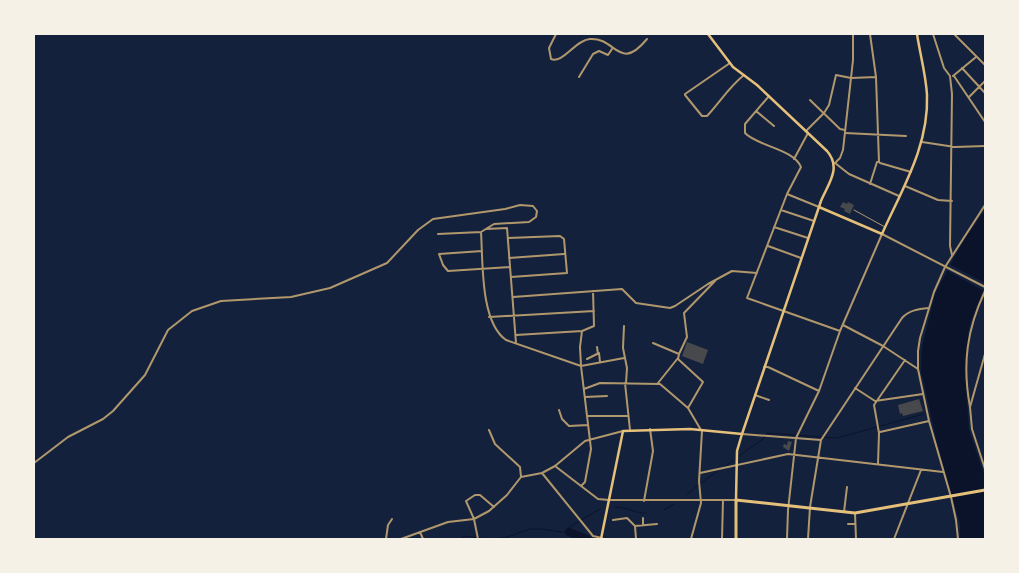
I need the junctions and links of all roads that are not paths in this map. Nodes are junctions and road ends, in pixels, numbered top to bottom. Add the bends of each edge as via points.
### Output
1 (556, 34) edge
2 (708, 34) edge
3 (853, 34) edge
4 (870, 34) edge
5 (917, 34) edge
6 (933, 34) edge
7 (954, 34) edge
8 (648, 39) dead end
9 (613, 49) junction
10 (976, 56) junction
11 (730, 63) junction
12 (985, 65) edge
13 (962, 68) junction
14 (744, 75) junction
15 (876, 76) junction
16 (952, 76) junction
17 (579, 77) dead end
18 (851, 78) junction
19 (985, 80) edge
20 (980, 86) junction
21 (985, 92) edge
22 (769, 96) junction
23 (968, 97) junction
24 (810, 100) dead end
25 (756, 111) junction
26 (824, 113) junction
27 (984, 118) edge
28 (985, 122) edge
29 (774, 126) dead end
30 (807, 132) junction
31 (845, 132) junction
32 (879, 135) junction
33 (906, 136) dead end
34 (922, 142) junction
35 (953, 146) junction
36 (985, 146) edge
37 (794, 159) junction
38 (879, 162) junction
39 (835, 164) junction
40 (911, 172) junction
41 (870, 184) junction
42 (905, 186) junction
43 (787, 194) junction
44 (900, 197) junction
45 (952, 201) junction
46 (985, 205) edge
47 (819, 207) junction
48 (781, 210) junction
49 (854, 210) dead end
50 (814, 221) junction
51 (774, 227) junction
52 (885, 227) junction
53 (486, 229) junction
54 (482, 232) junction
55 (438, 234) dead end
56 (882, 234) junction
57 (508, 238) junction
58 (808, 239) junction
59 (768, 246) junction
60 (482, 251) junction
61 (565, 254) junction
62 (952, 255) junction
63 (509, 258) junction
64 (802, 258) junction
65 (510, 267) junction
66 (946, 267) junction
67 (483, 269) junction
68 (757, 273) junction
69 (511, 277) junction
70 (715, 280) junction
71 (985, 289) edge
72 (593, 291) junction
73 (513, 297) junction
74 (929, 308) junction
75 (594, 311) junction
76 (784, 311) junction
77 (514, 316) junction
78 (489, 317) junction
79 (843, 325) junction
80 (624, 326) dead end
81 (582, 331) junction
82 (840, 331) junction
83 (516, 335) junction
84 (516, 343) junction
85 (653, 343) dead end
86 (597, 346) dead end
87 (883, 346) junction
88 (598, 354) junction
89 (985, 354) edge
90 (678, 356) junction
91 (624, 358) junction
92 (587, 359) dead end
93 (904, 360) junction
94 (600, 362) junction
95 (582, 366) junction
96 (764, 367) junction
97 (918, 369) junction
98 (626, 383) junction
99 (658, 383) junction
100 (855, 388) junction
101 (584, 389) junction
102 (820, 391) junction
103 (923, 394) junction
104 (755, 395) junction
105 (607, 396) dead end
106 (585, 397) junction
107 (769, 400) dead end
108 (875, 401) junction
109 (970, 407) junction
110 (688, 408) junction
111 (559, 410) dead end
112 (587, 416) junction
113 (628, 416) junction
114 (929, 421) junction
115 (588, 425) junction
116 (650, 429) junction
117 (489, 430) dead end
118 (701, 430) junction
119 (623, 431) junction
120 (630, 431) junction
121 (879, 433) junction
122 (742, 434) junction
123 (797, 436) junction
124 (822, 438) junction
125 (590, 440) junction
126 (795, 454) junction
127 (818, 457) junction
128 (34, 463) edge
129 (878, 464) junction
130 (736, 465) junction
131 (555, 466) junction
132 (985, 467) edge
133 (921, 470) junction
134 (943, 472) junction
135 (542, 473) junction
136 (700, 473) junction
137 (521, 478) junction
138 (581, 486) junction
139 (847, 487) dead end
140 (985, 490) edge
141 (951, 497) junction
142 (609, 500) junction
143 (700, 500) junction
144 (723, 500) junction
145 (736, 500) junction
146 (644, 501) junction
147 (908, 504) junction
148 (789, 505) junction
149 (494, 507) junction
150 (810, 507) junction
151 (844, 512) junction
152 (855, 513) junction
153 (643, 518) dead end
154 (392, 519) dead end
155 (474, 519) junction
156 (613, 520) dead end
157 (657, 524) dead end
158 (848, 524) dead end
159 (855, 524) junction
160 (643, 525) junction
161 (635, 526) junction
162 (420, 532) junction
163 (386, 539) edge
164 (402, 539) edge
165 (424, 539) edge
166 (478, 539) edge
167 (602, 539) edge
168 (636, 539) edge
169 (691, 539) edge
170 (722, 539) edge
171 (736, 539) edge
172 (787, 539) edge
173 (808, 539) edge
174 (856, 539) edge
175 (894, 539) edge
176 (958, 539) edge

1 - 9 street via 549,48 554,60 559,60 585,40 600,40
2 - 11 main road
3 - 18 street
4 - 15 street
5 - 34 main road via 927,94
6 - 16 street via 944,68
7 - 10 street
8 - 9 street via 631,53
9 - 17 street via 608,54 599,51 593,54
10 - 12 street
10 - 13 street
11 - 14 main road
11 - 14 street via 685,94 702,116 708,116 730,87
13 - 16 street
13 - 20 street
14 - 22 main road
15 - 18 street
15 - 32 street
16 - 23 street
16 - 35 street
18 - 26 street via 836,74
18 - 31 street
19 - 20 street
20 - 21 street
20 - 23 street
22 - 25 street
22 - 30 main road
23 - 27 street
24 - 26 street
25 - 29 street
25 - 37 street via 744,126 747,136
26 - 30 street
26 - 31 street
27 - 28 street
30 - 37 street
30 - 39 main road
31 - 32 street
31 - 39 street via 841,156
32 - 33 street
32 - 38 street
34 - 35 street
34 - 40 main road
35 - 36 street
35 - 45 street
37 - 43 street via 801,167
38 - 40 street
38 - 41 street
39 - 41 street
39 - 47 main road
40 - 42 main road
41 - 44 street
42 - 44 main road
42 - 45 street via 938,200
43 - 47 street
43 - 48 street
44 - 52 main road
45 - 62 street
46 - 62 street
47 - 50 main road
47 - 56 main road
48 - 50 street
48 - 51 street
49 - 52 street
50 - 58 main road
51 - 58 street
51 - 59 street
52 - 56 main road
53 - 54 street
53 - 57 street via 507,228
53 - 128 street via 501,223 530,222 537,211 525,204 433,218 387,263 330,288 291,297 221,301 192,312 168,330 145,375 113,411 68,437
54 - 55 street
54 - 60 street
56 - 66 street
56 - 79 street
57 - 61 street via 560,236 564,239
57 - 63 street
58 - 64 main road
59 - 64 street
59 - 68 street
60 - 67 street
60 - 67 street via 439,254 448,271
61 - 63 street
61 - 69 street via 567,273
62 - 66 street
63 - 65 street
64 - 76 main road
65 - 67 street
65 - 69 street
66 - 71 street
66 - 74 street
67 - 78 street
68 - 70 street via 732,271
68 - 76 street via 747,298
69 - 73 street
70 - 72 street via 670,308 636,303 622,289
70 - 90 street via 685,311 687,336
71 - 109 street via 969,334 967,375
72 - 73 street
72 - 75 street
73 - 77 street
74 - 87 street via 905,314
74 - 97 street via 920,338
75 - 77 street
75 - 81 street via 594,326
76 - 82 street
76 - 96 main road
77 - 78 street
77 - 83 street
78 - 84 street via 498,335
79 - 82 street
79 - 87 street
80 - 91 street
81 - 83 street
81 - 95 street
82 - 102 street
83 - 84 street
84 - 95 street
85 - 90 street
86 - 88 street
87 - 93 street
87 - 100 street
88 - 92 street
88 - 94 street
89 - 109 street
90 - 99 street
90 - 110 street via 703,382
91 - 94 street
91 - 98 street
93 - 97 street
93 - 108 street
94 - 95 street
95 - 101 street
96 - 102 street
96 - 104 main road
97 - 103 street
98 - 99 street
98 - 101 street via 600,383
98 - 113 street
99 - 110 street
100 - 108 street
100 - 124 street
101 - 106 street
102 - 123 street
103 - 108 street
103 - 114 street
104 - 107 street
104 - 122 main road
105 - 106 street
106 - 112 street
108 - 121 street
109 - 132 street via 972,429
110 - 118 street
111 - 115 street via 569,426
112 - 113 street
112 - 115 street
113 - 120 street
114 - 121 street
114 - 134 street
115 - 125 street
116 - 118 main road
116 - 120 main road
116 - 146 street via 653,451
117 - 137 street via 495,444 520,466
118 - 122 main road
118 - 136 street
119 - 120 main road
119 - 125 street
119 - 142 main road
121 - 129 street
122 - 123 street
122 - 130 main road
123 - 124 street
123 - 126 street
124 - 127 street
125 - 131 street
125 - 138 street via 585,482
126 - 127 street
126 - 130 street
126 - 148 street
127 - 129 street
127 - 150 street
129 - 133 street
130 - 136 street
130 - 145 main road
131 - 135 street
131 - 138 street
133 - 134 street
133 - 147 street
134 - 141 street
135 - 137 street
135 - 167 street via 594,536
136 - 143 street
137 - 149 street
138 - 142 street via 598,499
139 - 151 street
140 - 141 highway
141 - 147 highway
141 - 176 street
142 - 146 street
142 - 167 main road
143 - 144 street
143 - 146 street
143 - 169 street
144 - 145 street
144 - 170 street
145 - 148 highway
145 - 171 highway
147 - 152 highway
147 - 175 street
148 - 150 highway
148 - 172 street
149 - 155 street
149 - 155 street via 480,495 475,495 466,501
150 - 151 highway
150 - 173 street
151 - 152 highway
152 - 159 street
153 - 160 street
154 - 163 street
155 - 162 street via 448,522
155 - 166 street
156 - 161 street via 627,518
157 - 160 street
158 - 159 street
159 - 174 street
160 - 161 street
161 - 168 street
162 - 164 street
162 - 165 street

